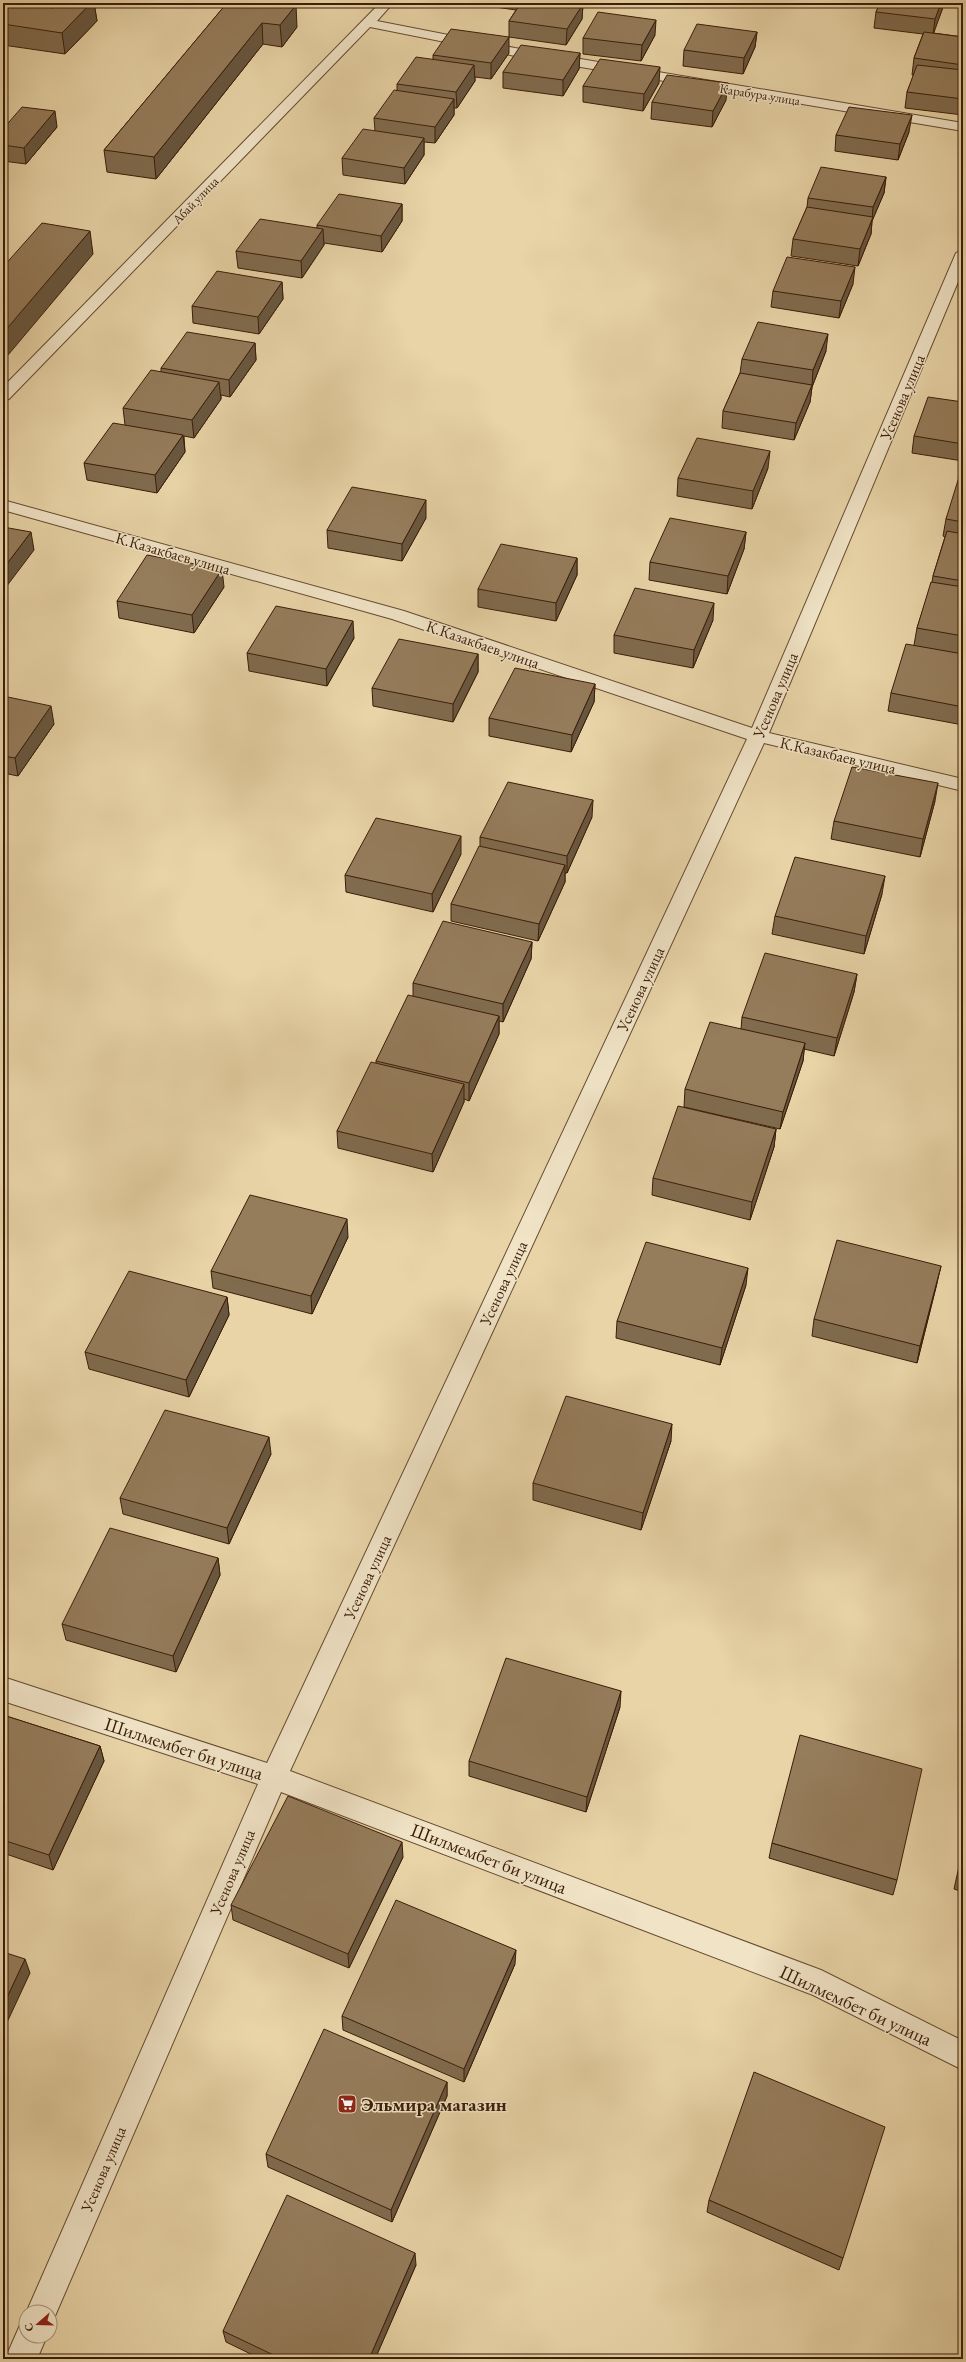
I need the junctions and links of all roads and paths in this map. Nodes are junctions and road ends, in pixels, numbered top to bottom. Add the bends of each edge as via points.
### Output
1 (24, 3) edge
2 (76, 3) edge
3 (387, 3) edge
4 (368, 22) junction
5 (963, 127) edge
6 (963, 253) edge
7 (3, 396) edge
8 (3, 505) edge
9 (758, 736) junction
10 (963, 784) edge
11 (3, 1689) edge
12 (274, 1777) junction
13 (963, 2056) edge
14 (44, 2304) edge
15 (28, 2344) edge
16 (21, 2359) edge

1 - 2 street via 65,8
3 - 4 street, Абай улица
4 - 5 street, Карабура улица via 515,52
4 - 7 street, Абай улица
6 - 9 street, Усенова улица
8 - 9 street, К.Казакбаев улица via 398,616
9 - 10 street, К.Казакбаев улица
9 - 12 street, Усенова улица
11 - 12 street, Шилмембет би улица
12 - 13 street, Шилмембет би улица via 821,1984
12 - 14 street, Усенова улица
15 - 16 street

